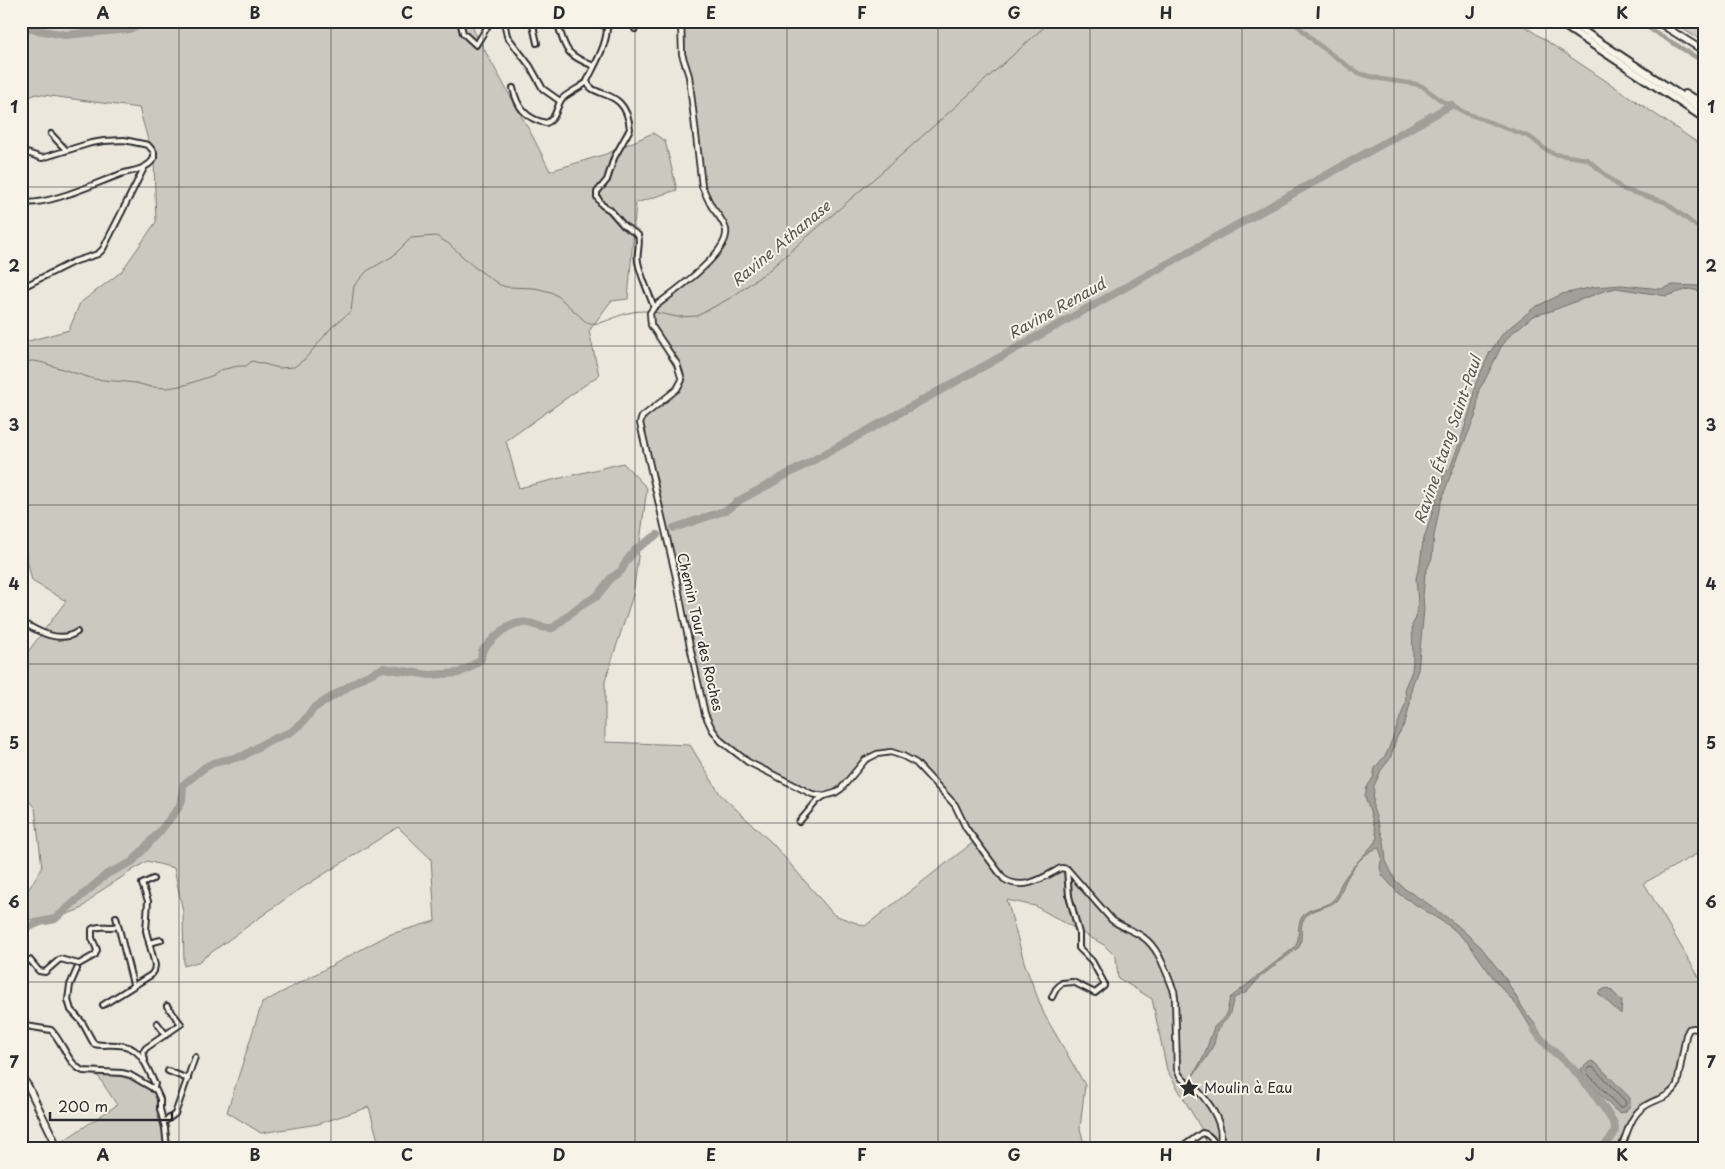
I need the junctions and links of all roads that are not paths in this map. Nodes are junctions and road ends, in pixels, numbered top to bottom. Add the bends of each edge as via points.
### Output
1 (460, 21) edge
2 (491, 21) edge
3 (504, 21) edge
4 (532, 21) edge
5 (557, 21) edge
6 (596, 21) edge
7 (606, 21) edge
8 (636, 21) edge
9 (681, 21) edge
10 (1557, 21) edge
11 (1568, 21) edge
12 (1656, 21) edge
13 (608, 27) junction
14 (635, 29) dead end
15 (537, 43) dead end
16 (1704, 51) edge
17 (594, 66) junction
18 (587, 81) junction
19 (1663, 83) junction
20 (513, 88) dead end
21 (560, 100) junction
22 (1704, 103) edge
23 (1704, 111) edge
24 (1704, 118) edge
25 (51, 134) dead end
26 (66, 150) junction
27 (21, 151) edge
28 (144, 168) junction
29 (21, 202) edge
30 (21, 288) edge
31 (654, 307) junction
32 (21, 621) edge
33 (77, 632) dead end
34 (824, 796) junction
35 (799, 822) dead end
36 (1067, 869) junction
37 (153, 879) dead end
38 (116, 917) dead end
39 (118, 926) junction
40 (161, 940) dead end
41 (149, 943) junction
42 (21, 961) edge
43 (77, 969) dead end
44 (133, 984) junction
45 (1052, 997) dead end
46 (21, 1005) edge
47 (103, 1005) dead end
48 (167, 1006) dead end
49 (157, 1024) dead end
50 (1704, 1033) edge
51 (166, 1035) junction
52 (195, 1057) dead end
53 (146, 1065) junction
54 (168, 1071) dead end
55 (21, 1076) edge
56 (188, 1078) junction
57 (153, 1089) junction
58 (164, 1122) junction
59 (58, 1148) edge
60 (167, 1148) edge
61 (1181, 1148) edge
62 (1219, 1148) edge
63 (1621, 1148) edge

1 - 2 street via 463,33 476,45
3 - 21 street via 507,36 540,84
4 - 15 street
5 - 17 street via 569,53
6 - 13 street
7 - 13 street
8 - 14 street
9 - 31 street via 682,54 689,76 702,186 726,234 712,259
10 - 24 highway
11 - 19 highway
12 - 16 main road
13 - 17 street
17 - 18 street
18 - 21 street
18 - 31 street via 593,91 619,101 630,126 597,197 624,226 638,235 639,264
19 - 22 highway
19 - 23 highway
20 - 21 street via 518,106 543,122 552,120
25 - 26 street
26 - 27 street via 42,158
26 - 28 street via 118,140 148,145 154,152 154,158
28 - 29 street via 35,203
28 - 30 street via 98,254 73,262
31 - 34 street, Chemin Tour des Roches via 650,313 651,325 677,364 682,380 677,389 642,417 640,423 705,714 721,741 748,762 812,794
32 - 33 street via 48,635 66,636
34 - 35 street
34 - 36 street via 841,789 864,760 891,752 916,764 955,804 966,828 1010,883 1033,884 1061,868
36 - 45 street via 1079,948 1092,961 1104,986 1095,993 1073,982 1062,983
36 - 62 street via 1112,920 1152,945 1175,998 1179,1076 1211,1107 1220,1126
37 - 41 street via 142,884 148,901 145,923
38 - 39 street
39 - 42 street via 92,929 97,950 79,964 63,959 45,972 39,971 30,960
39 - 44 street
40 - 41 street
41 - 44 street via 154,971
43 - 53 street via 68,1000 92,1042 131,1047
44 - 47 street
46 - 57 street via 26,1026 51,1030 72,1062 82,1071 130,1075
48 - 51 street via 181,1024
49 - 51 street
50 - 63 street via 1689,1029 1677,1085 1668,1096 1642,1107 1633,1117
51 - 53 street via 144,1050
52 - 56 street
53 - 57 street via 155,1084
54 - 56 street
55 - 59 main road
56 - 58 street via 175,1114
57 - 58 street via 158,1093
58 - 60 street
61 - 62 street via 1202,1133

